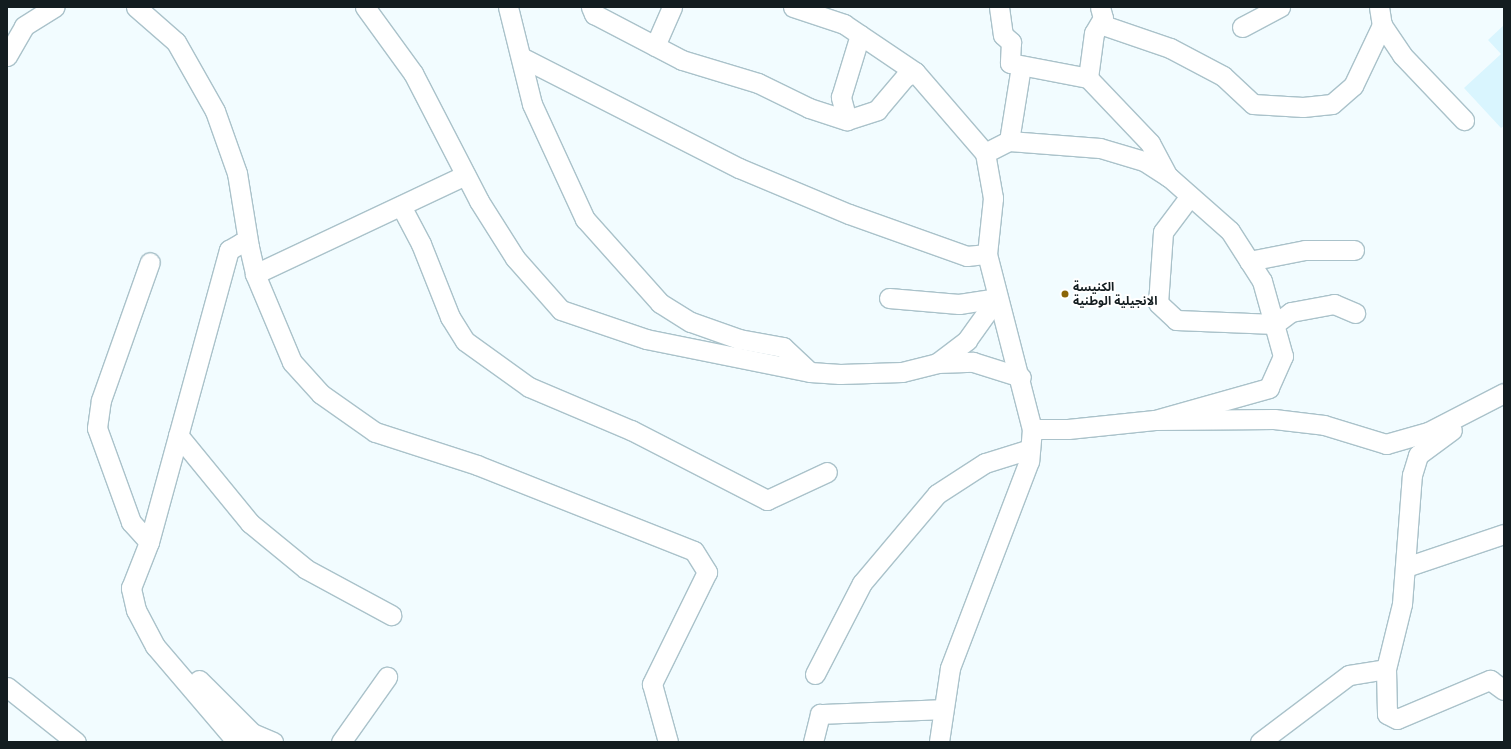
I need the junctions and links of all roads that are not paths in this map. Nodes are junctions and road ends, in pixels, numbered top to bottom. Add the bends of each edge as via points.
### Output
1 (55, 7) edge
2 (136, 7) edge
3 (365, 7) edge
4 (508, 7) edge
5 (590, 7) edge
6 (672, 7) edge
7 (794, 7) edge
8 (999, 7) edge
9 (1280, 7) edge
10 (1100, 15) edge
11 (1381, 16) edge
12 (1242, 27) dead end
13 (860, 35) junction
14 (655, 46) junction
15 (8, 54) edge
16 (521, 57) junction
17 (1021, 66) junction
18 (915, 72) junction
19 (1088, 78) junction
20 (847, 120) junction
21 (1464, 120) dead end
22 (1009, 141) junction
23 (985, 153) junction
24 (465, 176) junction
25 (1169, 177) junction
26 (1190, 196) junction
27 (401, 206) junction
28 (249, 247) junction
29 (1354, 250) dead end
30 (987, 254) junction
31 (1249, 261) junction
32 (150, 262) dead end
33 (255, 274) junction
34 (890, 298) dead end
35 (997, 298) junction
36 (1355, 313) dead end
37 (1275, 324) junction
38 (937, 363) junction
39 (810, 372) junction
40 (1021, 377) junction
41 (1504, 393) edge
42 (1484, 406) junction
43 (1155, 420) junction
44 (1032, 429) junction
45 (178, 435) junction
46 (1030, 449) junction
47 (827, 472) dead end
48 (1504, 534) edge
49 (150, 542) junction
50 (1406, 567) junction
51 (391, 615) dead end
52 (155, 646) junction
53 (1386, 669) junction
54 (815, 674) dead end
55 (387, 677) dead end
56 (7, 686) edge
57 (1504, 690) edge
58 (943, 709) junction
59 (76, 742) edge
60 (237, 742) edge
61 (273, 742) edge
62 (341, 742) edge
63 (668, 742) edge
64 (813, 742) edge
65 (938, 742) edge
66 (1260, 742) edge

1 - 15 street via 24,26
2 - 28 street via 176,42 215,111 237,173
3 - 24 street via 413,73
4 - 16 street
5 - 14 street via 594,14
6 - 14 street
7 - 13 street via 844,24
8 - 17 street via 1003,35 1011,42 1010,64
9 - 12 street
10 - 11 street via 1223,76 1253,104 1303,107 1332,104 1353,86
10 - 19 street via 1094,33
11 - 21 street via 1402,55
13 - 18 street
13 - 20 street via 841,97
14 - 20 street via 682,60 758,83 808,108
16 - 30 street via 739,168 849,214 967,256
16 - 39 street via 532,104 585,219 633,275 660,303 691,322 739,340 783,347
17 - 19 street
17 - 22 street
18 - 20 street via 905,77 877,110
18 - 23 street
19 - 25 street via 1150,143
22 - 23 street
22 - 25 street via 1100,148 1144,161
23 - 30 street via 993,198
24 - 27 street
24 - 39 street via 516,258 561,310 646,339
25 - 26 street
26 - 31 street via 1230,231
26 - 37 street via 1163,232 1158,303 1176,320
27 - 33 street
27 - 47 street via 421,244 450,317 465,341 529,387 660,444 767,500
28 - 33 street
28 - 45 street via 241,243 229,250
29 - 31 street via 1306,250
30 - 35 street
31 - 37 street via 1262,281
32 - 49 street via 100,400 97,428 131,522
33 - 63 street via 292,362 321,394 375,432 477,465 694,551 707,572 652,684
34 - 35 street via 959,304
35 - 38 street via 966,340
35 - 40 street
36 - 37 street via 1334,304 1317,305 1291,312
37 - 43 street via 1283,356 1269,388
38 - 39 street via 902,372
38 - 40 street via 973,362
40 - 44 street
41 - 42 street
42 - 43 street via 1428,432 1386,444 1324,426 1274,419
42 - 50 street via 1418,455 1412,475
43 - 44 street via 1068,429
44 - 46 street
45 - 49 street
45 - 51 street via 250,523 306,569
46 - 54 street via 985,463 937,494 862,583
46 - 58 street via 1026,468 950,668
48 - 50 street
49 - 52 street via 131,588 136,610
50 - 53 street via 1402,604
52 - 60 street
52 - 61 street via 188,668 252,732
53 - 57 street via 1387,714 1397,719 1490,680
53 - 66 street via 1350,675
55 - 62 street
56 - 59 street
58 - 64 street via 820,714
58 - 65 street

